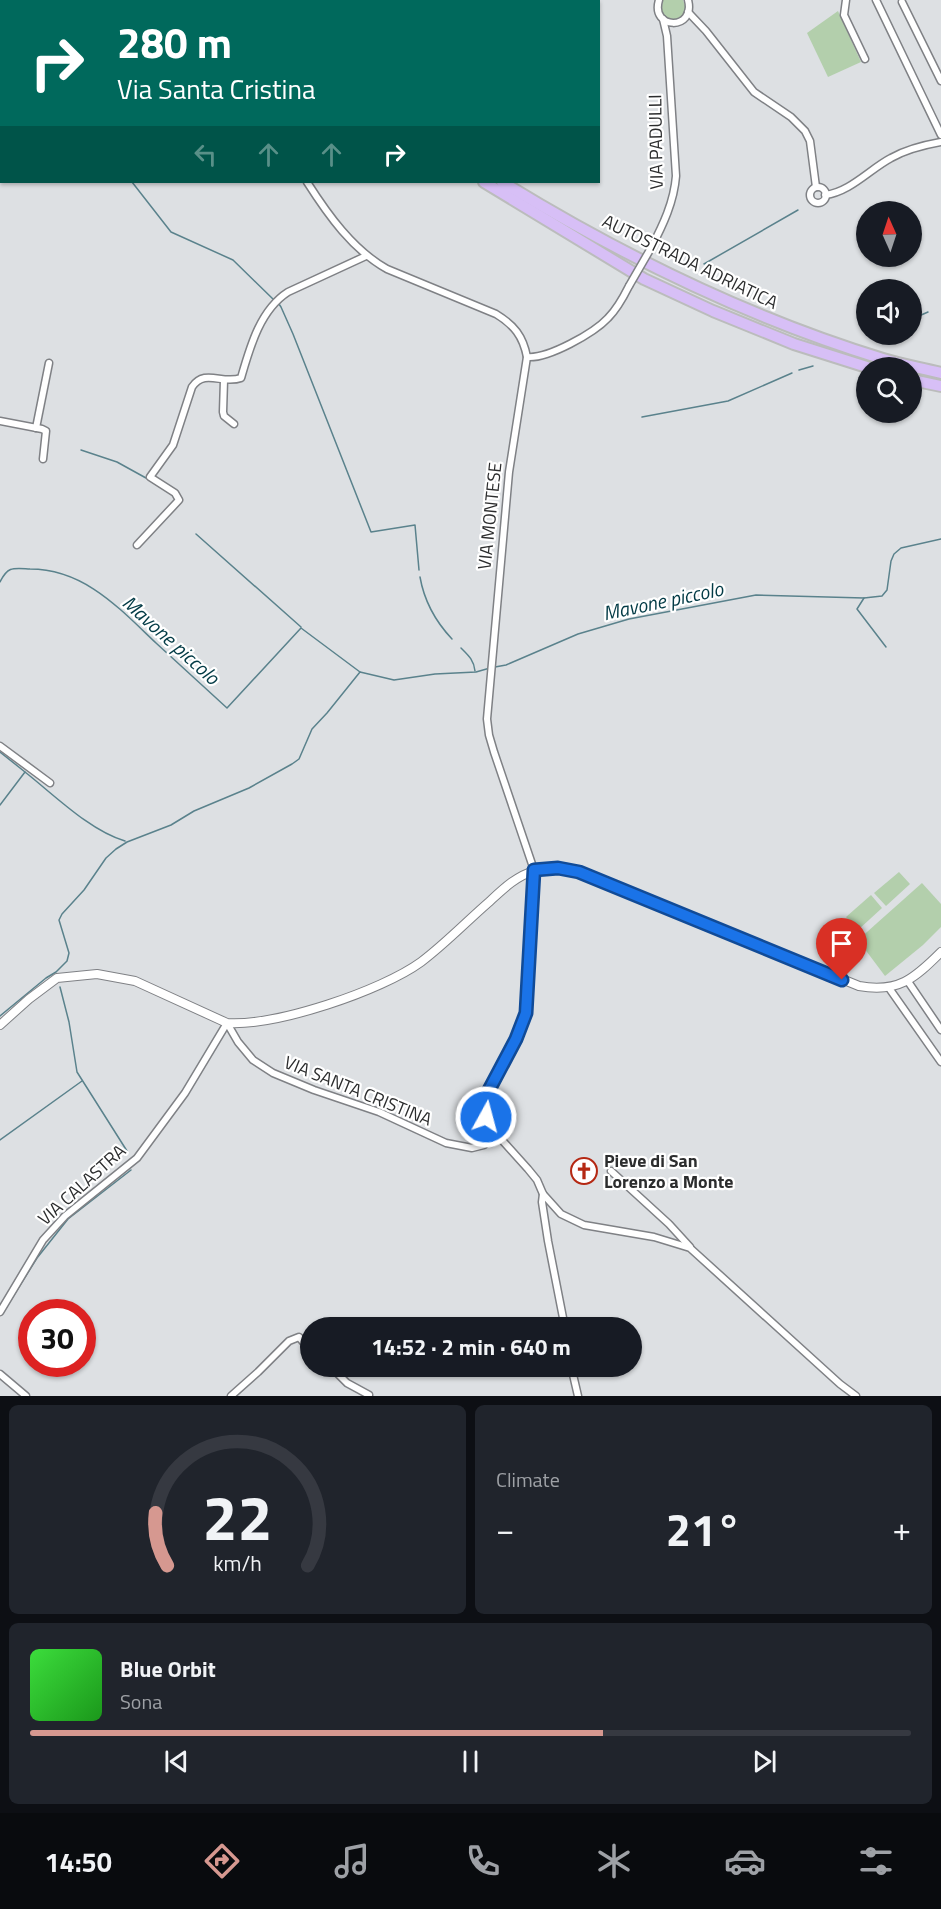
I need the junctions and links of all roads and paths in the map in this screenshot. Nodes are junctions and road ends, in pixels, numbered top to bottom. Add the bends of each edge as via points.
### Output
1 (659, 0) edge
2 (688, 0) edge
3 (846, 0) edge
4 (876, 0) edge
5 (902, 2) dead end
6 (688, 12) junction
7 (663, 19) junction
8 (677, 22) junction
9 (700, 24) junction
10 (666, 36) junction
11 (865, 59) dead end
12 (941, 81) edge
13 (941, 135) edge
14 (941, 142) edge
15 (308, 183) edge
16 (486, 183) edge
17 (504, 183) edge
18 (816, 187) junction
19 (825, 195) junction
20 (366, 256) junction
21 (527, 357) junction
22 (49, 363) dead end
23 (856, 364) edge
24 (941, 373) edge
25 (224, 380) junction
26 (922, 382) edge
27 (941, 387) edge
28 (0, 421) edge
29 (234, 424) dead end
30 (36, 428) junction
31 (42, 459) dead end
32 (137, 545) dead end
33 (0, 746) edge
34 (51, 783) dead end
35 (534, 870) junction
36 (941, 952) edge
37 (907, 980) junction
38 (889, 988) junction
39 (227, 1023) junction
40 (0, 1025) edge
41 (941, 1030) edge
42 (941, 1062) edge
43 (496, 1136) junction
44 (611, 1171) dead end
45 (543, 1194) junction
46 (690, 1248) junction
47 (0, 1312) edge
48 (563, 1317) edge
49 (300, 1338) edge
50 (0, 1374) edge
51 (341, 1377) edge
52 (574, 1377) edge
53 (369, 1395) edge
54 (26, 1396) edge
55 (231, 1396) edge
56 (578, 1396) edge
57 (856, 1396) edge

1 - 7 street, VIA PADULLI via 658,11
2 - 6 street
3 - 11 street via 844,15
4 - 13 street
5 - 12 street
6 - 8 street
6 - 9 street
7 - 8 street
7 - 10 street, VIA PADULLI
8 - 9 street
8 - 10 street
9 - 18 street via 754,92 805,131
10 - 21 street, VIA PADULLI, bridge via 675,185 665,220 619,306 606,321 549,354
14 - 19 street via 904,151 842,190
15 - 20 street, VIA MONTESE
16 - 23 highway, AUTOSTRADA ADRIATICA via 644,279 794,344
17 - 24 highway, AUTOSTRADA ADRIATICA via 706,292 788,327 885,360
18 - 19 street via 824,190
18 - 19 street via 810,194 813,201 821,202
20 - 21 street, VIA MONTESE via 511,323 524,342
20 - 25 street via 278,298 252,339 242,378
21 - 35 street, VIA MONTESE via 509,472 487,718 489,735
22 - 30 street
25 - 29 street via 223,412
25 - 32 street via 206,377 192,387 173,445 150,477 175,493 178,500
26 - 27 highway
28 - 30 street
30 - 31 street via 46,431
33 - 34 street
35 - 38 street via 558,868 579,872 842,980 875,989
35 - 39 street via 504,888 422,961 400,975 300,1012
35 - 43 street via 526,1013 489,1090 486,1105 486,1117
36 - 37 street
37 - 38 street
37 - 41 street
38 - 42 street
39 - 40 street via 135,981 98,974 57,978
39 - 43 street, VIA SANTA CRISTINA via 253,1060 273,1073 379,1112 446,1143 472,1148
39 - 47 street, VIA CALASTRA via 184,1093 137,1158 65,1216 43,1240
43 - 45 street via 537,1180
44 - 46 street
45 - 46 street via 561,1214 585,1225 654,1237
45 - 48 street
46 - 57 street
49 - 55 street via 289,1341
50 - 54 street
51 - 53 street
52 - 56 street

